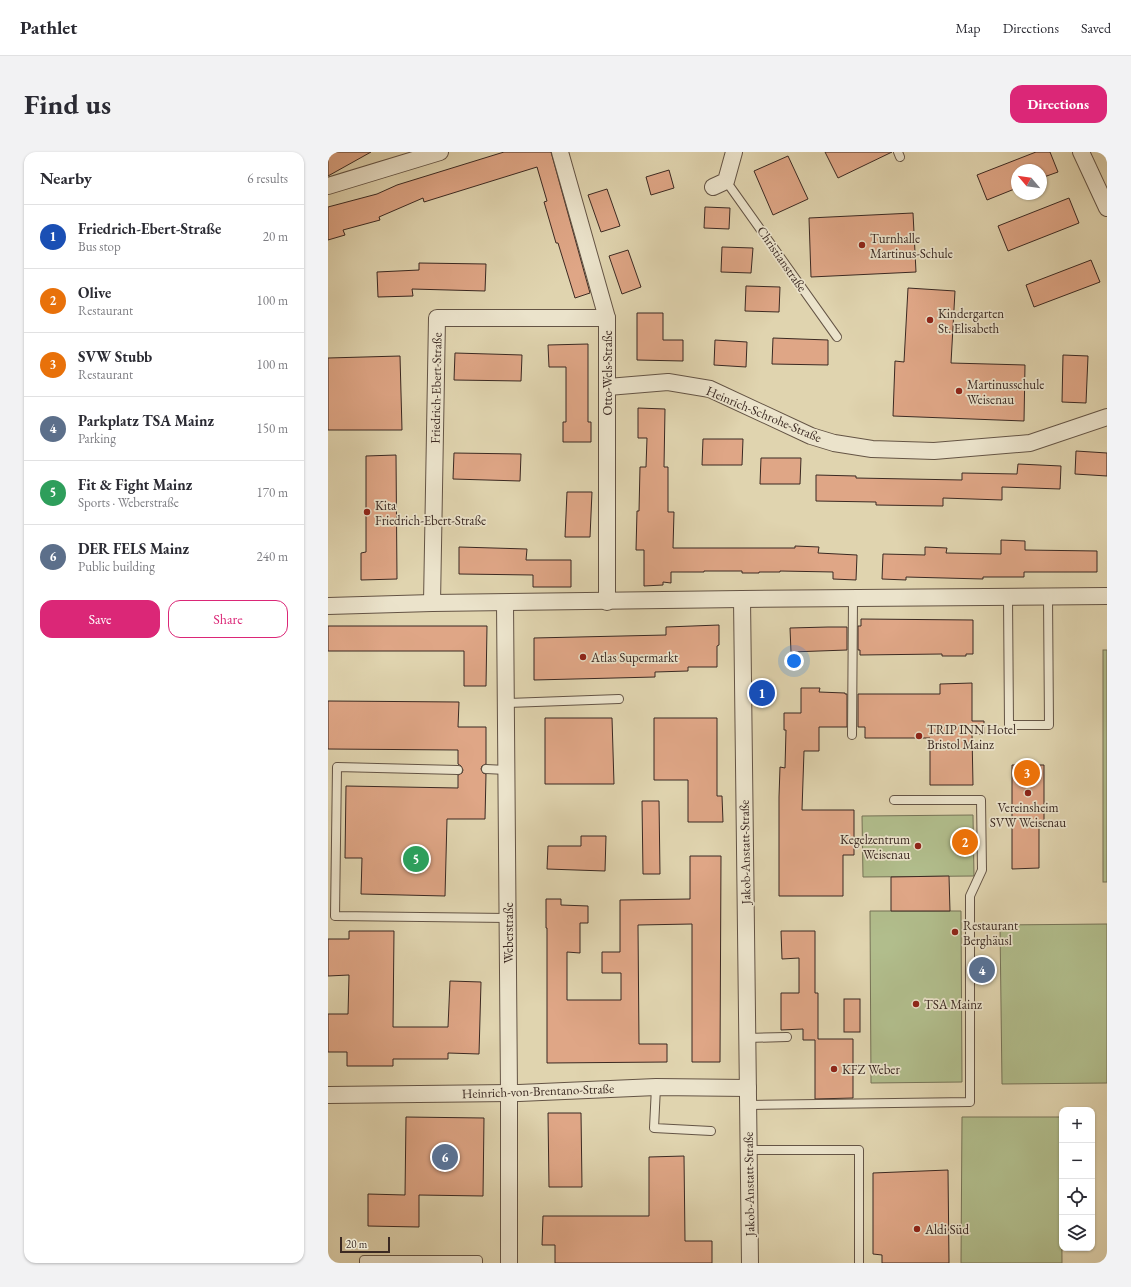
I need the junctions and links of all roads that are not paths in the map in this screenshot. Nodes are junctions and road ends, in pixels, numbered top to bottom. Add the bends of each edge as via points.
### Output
1 (440, 152) edge
2 (560, 152) edge
3 (734, 152) edge
4 (1081, 152) edge
5 (403, 157) edge
6 (720, 184) joint
7 (1102, 184) edge
8 (328, 186) edge
9 (1107, 208) edge
10 (607, 318) junction
11 (837, 337) dead end
12 (608, 387) junction
13 (1107, 417) edge
14 (1107, 596) edge
15 (1008, 597) junction
16 (1048, 597) junction
17 (853, 598) junction
18 (742, 599) junction
19 (607, 602) junction
20 (432, 603) junction
21 (505, 603) junction
22 (328, 606) edge
23 (619, 699) dead end
24 (506, 703) junction
25 (852, 735) dead end
26 (486, 769) dead end
27 (458, 770) dead end
28 (506, 770) junction
29 (894, 800) dead end
30 (508, 918) junction
31 (787, 1037) dead end
32 (747, 1038) junction
33 (656, 1087) junction
34 (748, 1088) junction
35 (509, 1093) junction
36 (328, 1095) edge
37 (748, 1105) junction
38 (711, 1131) dead end
39 (748, 1150) junction
40 (413, 1261) edge
41 (424, 1261) edge
42 (435, 1261) edge
43 (454, 1261) edge
44 (466, 1261) edge
45 (478, 1261) edge
46 (364, 1263) edge
47 (509, 1263) edge
48 (750, 1263) edge
49 (859, 1263) edge

1 - 5 street
2 - 10 street, Otto-Wels-Straße
3 - 6 street, Christianstraße
4 - 7 street
5 - 8 street
6 - 11 lane, Christianstraße
7 - 9 street
10 - 12 street, Otto-Wels-Straße
10 - 20 street, Friedrich-Ebert-Straße via 437,318
12 - 13 street, Heinrich-Schrohe-Straße via 668,382 710,389 811,436 834,443 872,449 934,451 1030,443
12 - 19 street, Otto-Wels-Straße
14 - 16 street
15 - 16 street
15 - 16 lane via 1009,725 1041,725 1049,724
15 - 17 street
17 - 18 street
17 - 25 lane
18 - 19 street
18 - 32 street, Jakob-Anstatt-Straße
19 - 21 street
20 - 21 street
20 - 22 street
21 - 24 street, Weberstraße
23 - 24 lane
24 - 28 street, Weberstraße
26 - 28 lane
27 - 30 lane via 337,767 335,916
28 - 30 street, Weberstraße
29 - 37 lane via 981,800 982,870 970,896 970,1102
30 - 35 street, Weberstraße
31 - 32 lane
32 - 34 street, Jakob-Anstatt-Straße
33 - 34 street, Heinrich-von-Brentano-Straße
33 - 35 street, Heinrich-von-Brentano-Straße
33 - 38 lane via 654,1128
34 - 37 street, Jakob-Anstatt-Straße
35 - 36 street, Heinrich-von-Brentano-Straße
35 - 47 street, Weberstraße
37 - 39 street, Jakob-Anstatt-Straße
39 - 48 street, Jakob-Anstatt-Straße
39 - 49 lane via 859,1150
40 - 41 lane
40 - 46 lane via 364,1260
41 - 42 lane
42 - 43 lane
43 - 44 lane
44 - 45 lane

